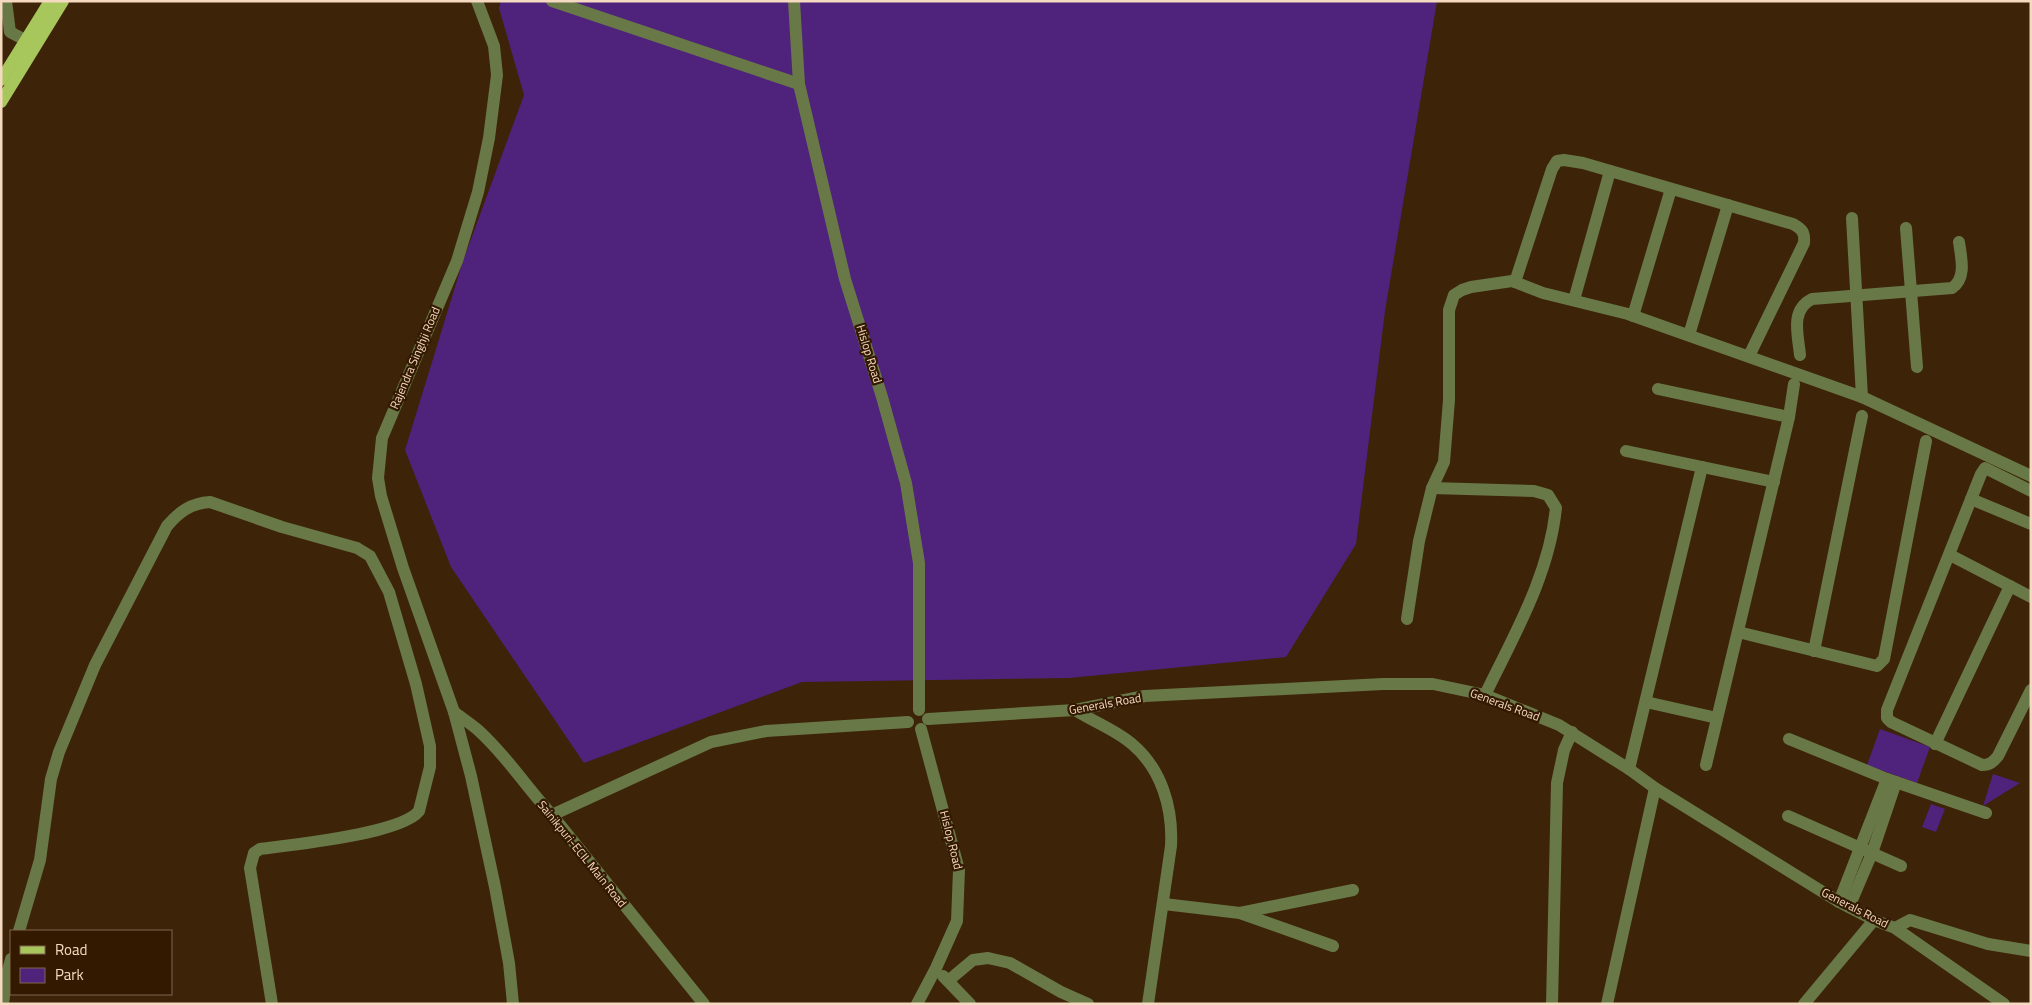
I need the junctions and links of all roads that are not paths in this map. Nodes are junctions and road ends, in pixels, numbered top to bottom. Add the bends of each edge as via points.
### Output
1 (6, 1) edge
2 (50, 1) edge
3 (63, 1) edge
4 (477, 1) edge
5 (552, 1) edge
6 (794, 1) edge
7 (27, 41) junction
8 (1, 80) edge
9 (799, 84) junction
10 (1, 102) edge
11 (1610, 171) junction
12 (1671, 189) junction
13 (1728, 205) junction
14 (1852, 218) dead end
15 (1906, 228) dead end
16 (1959, 242) dead end
17 (1515, 282) junction
18 (1911, 291) junction
19 (1857, 296) junction
20 (1574, 300) junction
21 (1633, 316) junction
22 (1689, 335) junction
23 (1800, 355) dead end
24 (1749, 356) junction
25 (1917, 367) dead end
26 (1794, 384) dead end
27 (1658, 389) dead end
28 (1862, 397) junction
29 (1862, 416) dead end
30 (1789, 417) junction
31 (1926, 441) dead end
32 (1626, 451) dead end
33 (1702, 468) junction
34 (2031, 476) edge
35 (1774, 482) junction
36 (1432, 488) junction
37 (2031, 491) edge
38 (1972, 499) junction
39 (2031, 524) edge
40 (1950, 555) junction
41 (2010, 586) junction
42 (2031, 597) edge
43 (1407, 619) dead end
44 (1738, 632) junction
45 (1814, 651) junction
46 (2031, 690) edge
47 (1485, 695) junction
48 (1646, 702) junction
49 (1075, 710) junction
50 (454, 712) junction
51 (1717, 718) junction
52 (923, 719) junction
53 (1572, 732) junction
54 (1789, 739) dead end
55 (1935, 744) junction
56 (1706, 765) dead end
57 (1629, 769) junction
58 (1892, 780) junction
59 (1655, 788) junction
60 (1986, 813) dead end
61 (552, 815) junction
62 (1788, 816) dead end
63 (1866, 850) junction
64 (1901, 866) dead end
65 (1353, 890) dead end
66 (1164, 904) junction
67 (1844, 905) junction
68 (1240, 913) junction
69 (1874, 920) junction
70 (1895, 928) junction
71 (19, 930) edge
72 (1333, 946) dead end
73 (2031, 951) edge
74 (10, 963) edge
75 (936, 968) junction
76 (948, 981) junction
77 (701, 1003) edge
78 (3, 1004) edge
79 (272, 1004) edge
80 (513, 1004) edge
81 (917, 1004) edge
82 (970, 1004) edge
83 (1088, 1004) edge
84 (1148, 1004) edge
85 (1552, 1004) edge
86 (1607, 1004) edge
87 (1804, 1004) edge
88 (2004, 1004) edge

1 - 7 street via 10,32
2 - 7 main road
3 - 10 main road
4 - 50 street, Rajendra Singhji Road via 494,46 497,74 478,192 457,261 382,438 378,478 416,609
5 - 9 street
6 - 9 street, Hislop Road
7 - 8 main road
9 - 52 street, Hislop Road via 845,279 906,483 919,563
11 - 12 street
11 - 17 street via 1557,161
11 - 20 street
12 - 13 street
12 - 21 street
13 - 22 street
13 - 24 street via 1793,224 1804,234 1804,243
14 - 19 street
15 - 18 street
16 - 18 street via 1962,274 1958,284 1952,288
17 - 20 street
17 - 36 street via 1462,290 1454,295 1450,304 1449,400 1444,462
18 - 19 street
18 - 25 street
19 - 23 street via 1812,299 1803,304 1797,316
19 - 28 street
20 - 21 street
21 - 22 street
22 - 24 street
24 - 28 street
26 - 30 street
27 - 30 street
28 - 34 street
29 - 45 street
30 - 35 street
31 - 45 street via 1884,659 1877,666
32 - 33 street
33 - 35 street
33 - 48 street
35 - 44 street
36 - 43 street via 1419,541
36 - 47 street via 1534,491 1548,494 1556,508 1549,548 1536,590
37 - 38 street via 1985,468
38 - 39 street
38 - 40 street
40 - 41 street
40 - 55 street via 1887,710 1887,718 1891,722
41 - 42 street
41 - 55 street
44 - 45 street
44 - 51 street
46 - 55 street via 1993,763 1982,764
47 - 49 street, Generals Road via 1433,684 1383,684 1145,696
47 - 53 street, Generals Road
48 - 51 street
48 - 57 street
49 - 52 street, Generals Road
49 - 66 street via 1132,743 1156,774 1163,789 1170,808 1172,828
50 - 61 street, Sainikpuri-ECIL Main Road via 492,744
50 - 80 street, Rajendra Singhji Road via 484,832 509,963
51 - 56 street
52 - 61 street via 910,713 908,722 766,731 711,742
52 - 75 street, Hislop Road via 959,870 957,921
53 - 57 street, Generals Road
53 - 85 street via 1564,750 1558,783
54 - 58 street
57 - 59 street, Generals Road
58 - 60 street
58 - 63 street
59 - 67 street, Generals Road
59 - 86 street
61 - 77 street, Sainikpuri-ECIL Main Road
62 - 63 street
63 - 64 street
63 - 67 street
65 - 68 street
66 - 68 street
66 - 84 street
67 - 69 street, Generals Road
68 - 72 street
69 - 70 street, Generals Road
69 - 87 street
70 - 73 street via 1910,920 1988,944
70 - 88 street, Generals Road
71 - 79 street via 40,860 54,766 83,691 167,526 187,508 210,502 357,548 370,556 389,592 430,746 430,767 415,816 357,834 260,849 254,853 250,868
74 - 78 street
75 - 76 street
75 - 81 street, Hislop Road
76 - 82 street
76 - 83 street via 974,960 988,958 1010,963

